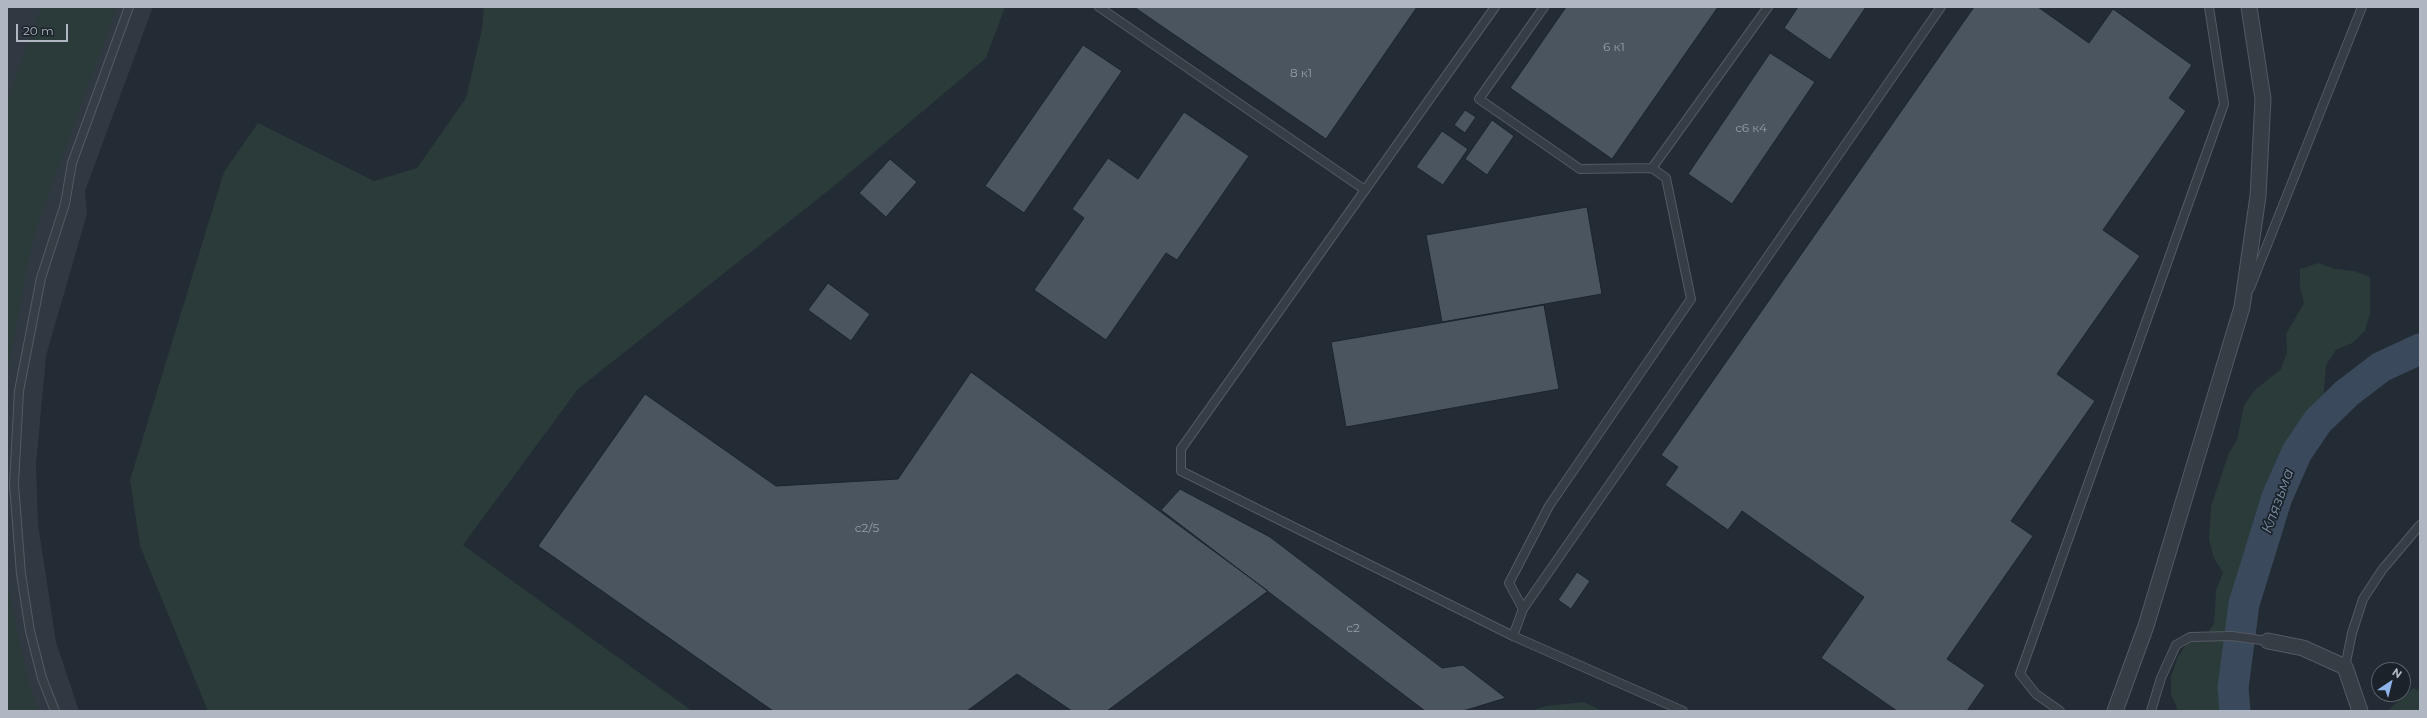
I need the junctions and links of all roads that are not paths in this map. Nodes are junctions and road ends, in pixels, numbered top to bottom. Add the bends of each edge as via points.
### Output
1 (129, 7) edge
2 (1099, 7) edge
3 (1495, 7) edge
4 (1544, 7) edge
5 (1768, 7) edge
6 (1941, 7) edge
7 (2209, 7) edge
8 (2249, 7) edge
9 (2362, 7) edge
10 (1652, 168) junction
11 (1365, 190) junction
12 (2242, 308) junction
13 (2420, 525) edge
14 (1523, 609) junction
15 (1513, 636) junction
16 (2268, 641) joint
17 (2345, 668) junction
18 (54, 711) edge
19 (1683, 711) edge
20 (2060, 711) edge
21 (2115, 711) edge
22 (2151, 711) edge
23 (2360, 711) edge

1 - 18 lane via 72,163 66,204 41,278 19,391 14,484 21,574 30,631 42,678
2 - 11 lane
3 - 11 lane
4 - 10 lane via 1479,99 1580,169
5 - 10 lane
6 - 14 lane
7 - 20 lane via 2224,104 2020,674 2036,694
8 - 12 street via 2263,99 2258,196
9 - 12 lane
10 - 14 lane via 1666,178 1691,300 1549,506 1509,584
11 - 15 lane via 1181,449 1181,471
12 - 21 street via 2146,626
13 - 17 lane via 2382,570 2363,599 2352,632
14 - 15 lane
15 - 19 lane
16 - 17 street via 2303,648
16 - 22 lane via 2232,636 2190,637 2176,645 2161,678
17 - 23 street

